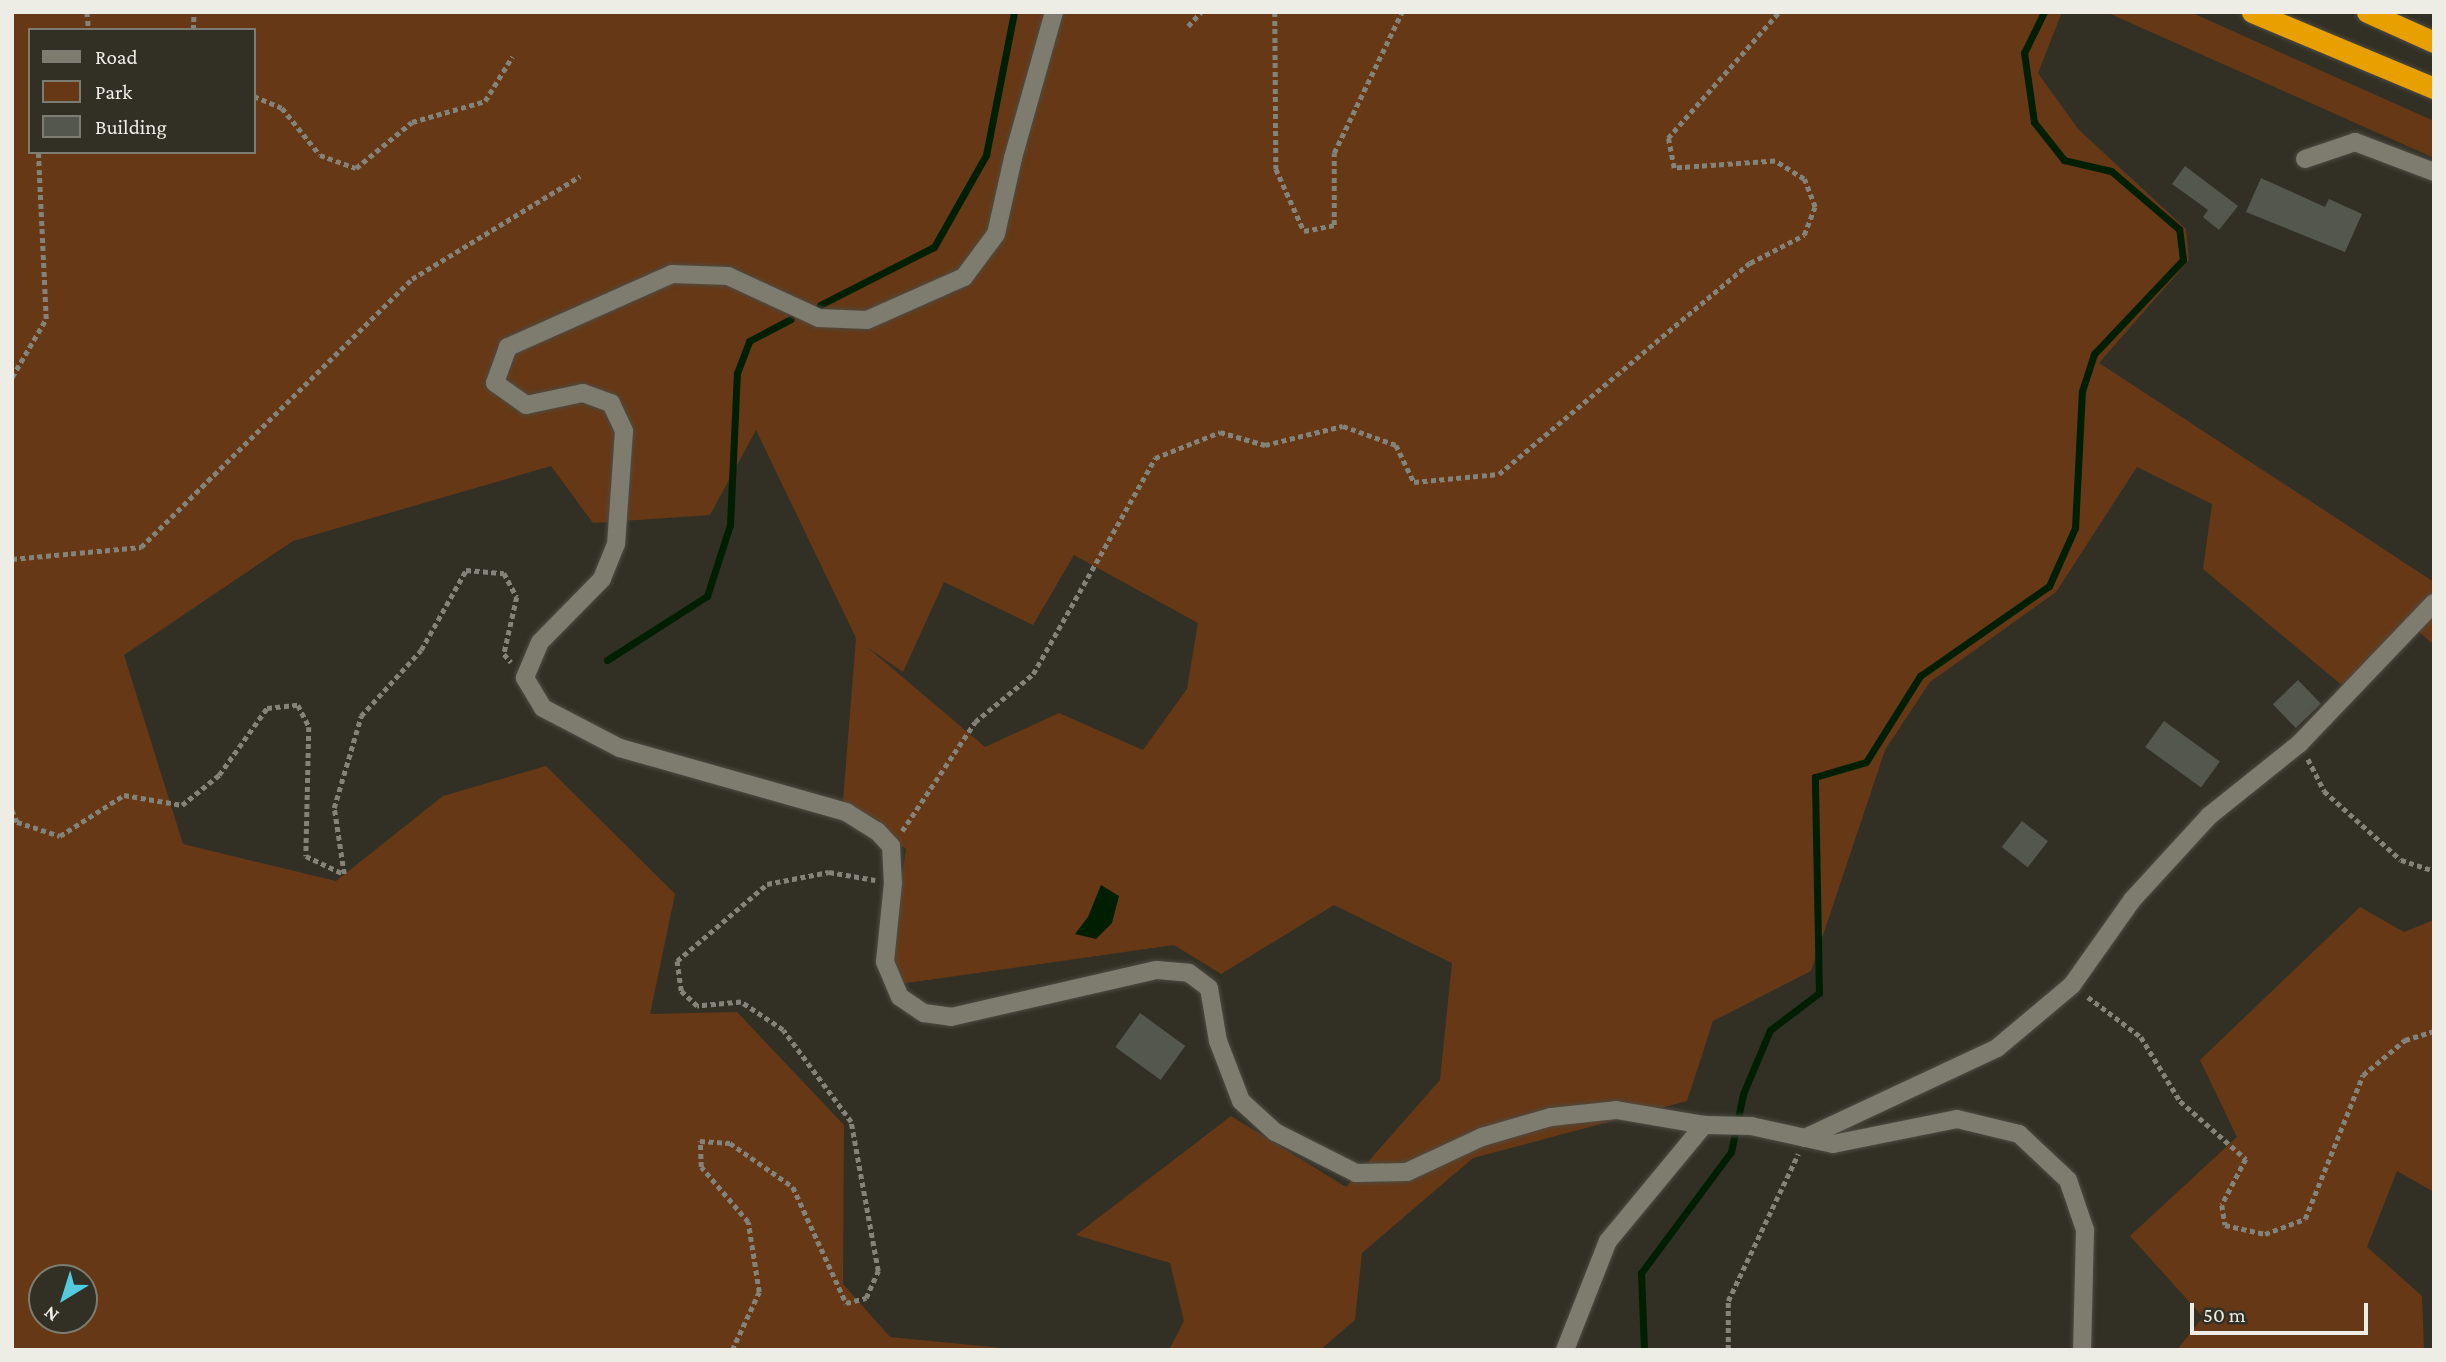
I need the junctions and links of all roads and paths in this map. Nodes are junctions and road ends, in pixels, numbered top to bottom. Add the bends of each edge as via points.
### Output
1 (1054, 12) edge
2 (1201, 12) edge
3 (1275, 12) edge
4 (1402, 12) edge
5 (1779, 12) edge
6 (2252, 12) edge
7 (2367, 12) edge
8 (1188, 26) dead end
9 (2434, 42) edge
10 (512, 57) dead end
11 (2434, 88) edge
12 (256, 97) edge
13 (38, 154) edge
14 (2305, 159) dead end
15 (2434, 172) edge
16 (580, 176) dead end
17 (12, 377) edge
18 (12, 559) edge
19 (2434, 603) edge
20 (525, 678) junction
21 (2300, 743) junction
22 (12, 810) edge
23 (891, 846) junction
24 (2434, 871) edge
25 (893, 883) junction
26 (2072, 985) junction
27 (2434, 1031) edge
28 (1712, 1125) junction
29 (1805, 1138) junction
30 (732, 1350) edge
31 (1565, 1350) edge
32 (1728, 1350) edge
33 (2082, 1350) edge

1 - 20 street via 996,234 964,278 867,320 819,318 728,276 671,274 508,347 495,383 526,405 583,393 611,403 624,431 616,544 602,579 540,642
2 - 8 path
3 - 4 path via 1276,169 1304,232 1334,225 1334,153
5 - 23 path via 1668,138 1674,168 1775,161 1804,179 1815,207 1804,235 1750,263 1499,474 1414,482 1396,445 1343,426 1265,445 1220,432 1155,458 1033,674 975,722
6 - 11 highway
7 - 9 highway
10 - 12 path via 485,101 412,121 356,168 320,155 282,108
13 - 17 path via 47,319
14 - 15 street via 2355,142
16 - 18 path via 412,279 141,547
19 - 21 street
20 - 22 path via 504,654 517,597 504,573 466,570 421,650 361,716 334,808 344,874 306,856 309,727 298,705 267,708 219,775 182,805 124,795 60,836 17,822
20 - 23 street via 543,708 620,748 846,812 877,831
21 - 24 path via 2324,791 2401,860
21 - 26 street via 2209,816 2133,899
23 - 25 street
25 - 28 street via 885,962 900,997 924,1013 951,1017 1157,970 1189,973 1209,988 1218,1041 1241,1101 1275,1132 1356,1173 1407,1172 1482,1137 1551,1117 1616,1110
25 - 30 path via 829,872 767,884 677,961 681,991 697,1006 741,1002 783,1030 851,1122 878,1271 866,1298 846,1303 793,1187 730,1143 700,1141 701,1167 748,1222 758,1280 759,1292
26 - 27 path via 2141,1037 2180,1101 2246,1159 2222,1205 2225,1225 2264,1234 2305,1219 2363,1074 2405,1040
26 - 29 street via 1997,1048
28 - 29 street via 1751,1126
28 - 31 street via 1608,1241
29 - 32 path via 1728,1301
29 - 33 street via 1833,1144 1957,1119 2019,1134 2068,1180 2085,1230

